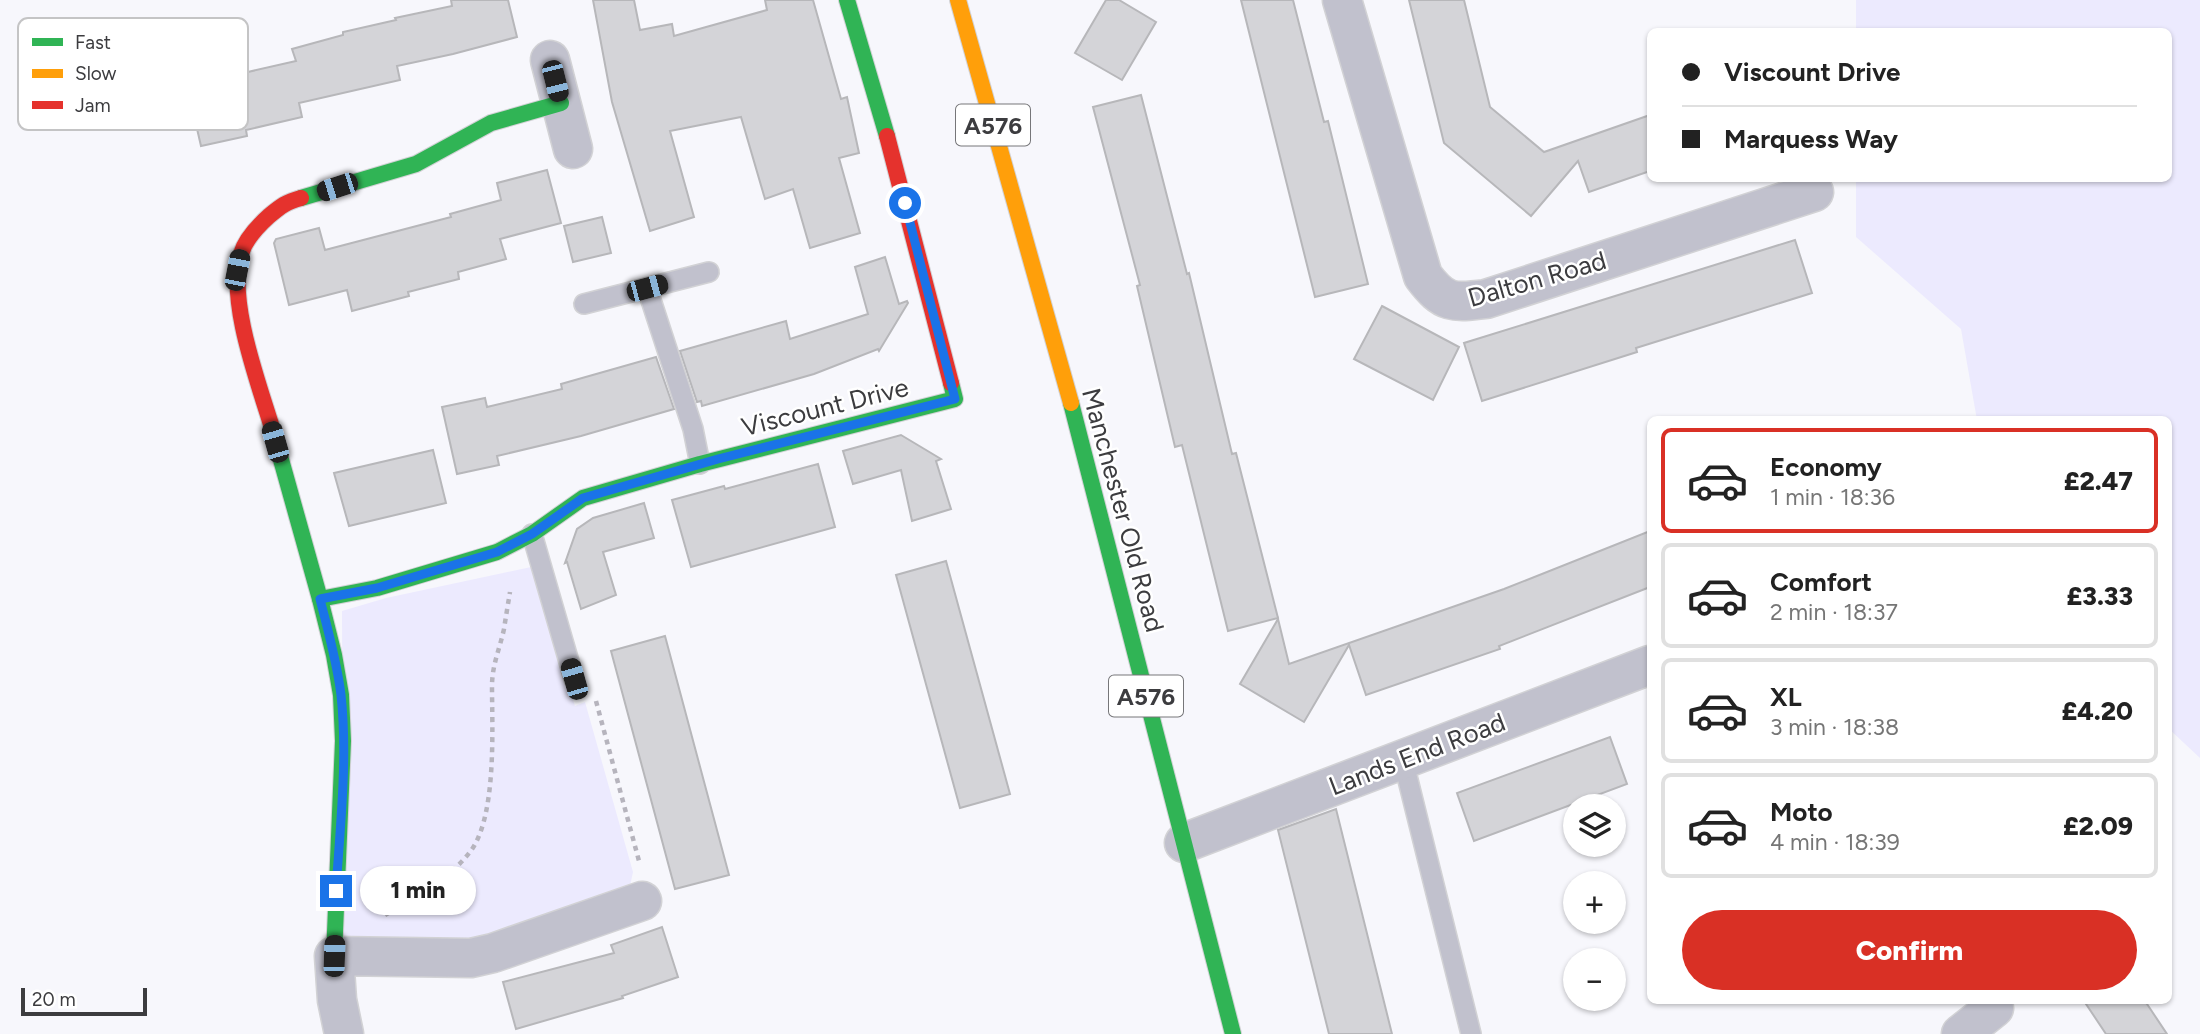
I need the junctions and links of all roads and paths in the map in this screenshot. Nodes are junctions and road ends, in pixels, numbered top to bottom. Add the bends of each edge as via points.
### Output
1 (847, 0) edge
2 (958, 0) edge
3 (1342, 0) edge
4 (550, 60) dead end
5 (561, 103) junction
6 (573, 149) dead end
7 (1814, 192) dead end
8 (709, 272) dead end
9 (647, 288) junction
10 (584, 304) dead end
11 (700, 464) junction
12 (532, 534) junction
13 (497, 552) junction
14 (320, 599) junction
15 (1647, 666) edge
16 (574, 679) joint
17 (1403, 760) junction
18 (1184, 844) junction
19 (642, 901) joint
20 (335, 916) junction
21 (334, 956) junction
22 (1998, 1014) edge
23 (344, 1034) edge
24 (1233, 1034) edge
25 (1471, 1034) edge
26 (1961, 1034) edge

1 - 11 street, Viscount Drive via 955,399
2 - 18 street, Manchester Old Road / A576 via 1071,403
3 - 7 street, Dalton Road via 1423,276 1436,293 1457,303 1486,299
4 - 5 street
5 - 6 street
5 - 14 street via 491,122 416,164 286,202 260,224 241,252 236,288 239,306
8 - 9 lane
9 - 10 lane
9 - 11 lane
11 - 12 street, Viscount Drive via 583,498
12 - 13 street, Viscount Drive
12 - 16 lane
13 - 14 street, Viscount Drive via 377,588
13 - 20 path via 510,590 494,664 489,786 481,832 470,852 430,890 381,916
14 - 20 street via 341,695
15 - 17 street, Lands End Road
16 - 19 path via 594,693 645,880
17 - 18 street, Lands End Road
17 - 25 lane
18 - 24 street, Manchester Old Road / A576
19 - 21 street via 471,958
20 - 21 street
21 - 23 street
22 - 26 street

